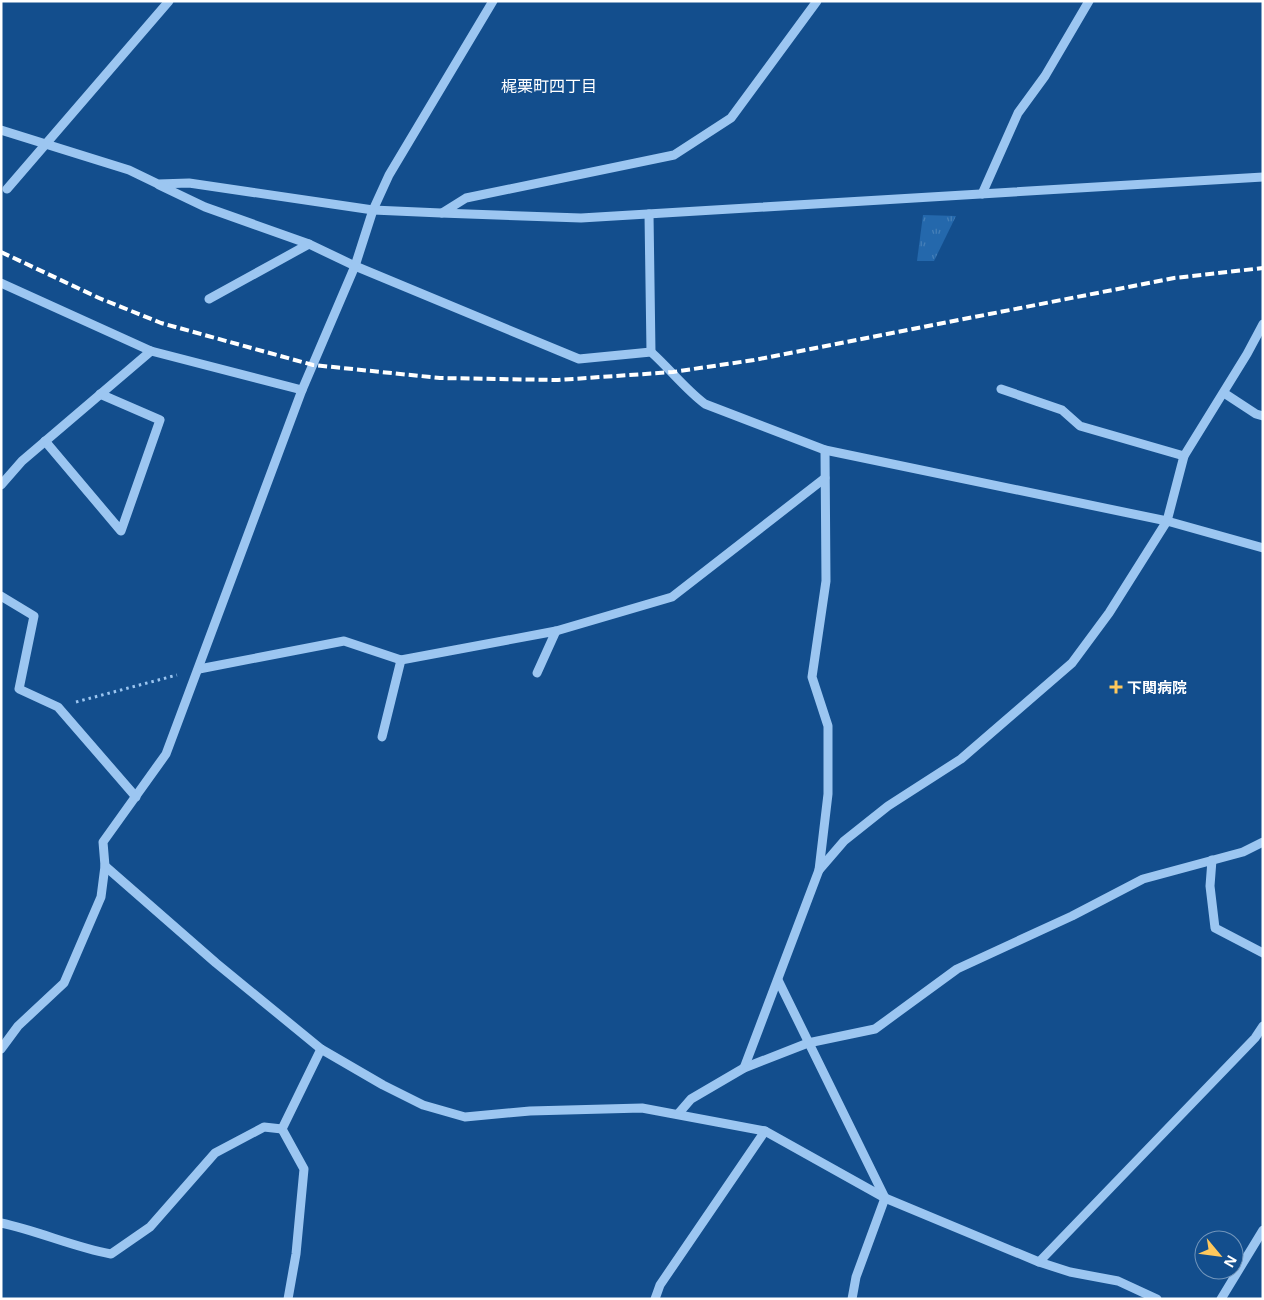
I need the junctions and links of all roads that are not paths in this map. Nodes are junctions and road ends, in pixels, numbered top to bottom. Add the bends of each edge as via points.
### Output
1 (168, 1) edge
2 (493, 1) edge
3 (817, 1) edge
4 (1089, 1) edge
5 (1, 130) edge
6 (45, 144) junction
7 (1263, 177) edge
8 (158, 184) junction
9 (7, 189) dead end
10 (982, 194) junction
11 (373, 210) junction
12 (441, 213) junction
13 (649, 214) junction
14 (309, 244) junction
15 (354, 266) junction
16 (1, 283) edge
17 (209, 299) dead end
18 (1263, 324) edge
19 (151, 351) junction
20 (651, 352) junction
21 (1001, 389) dead end
22 (302, 390) junction
23 (1224, 392) junction
24 (100, 394) junction
25 (1263, 416) edge
26 (45, 441) junction
27 (825, 450) junction
28 (1184, 456) junction
29 (825, 478) junction
30 (1, 485) edge
31 (1167, 521) junction
32 (1263, 548) edge
33 (1, 596) edge
34 (556, 631) junction
35 (401, 660) junction
36 (199, 669) junction
37 (537, 674) dead end
38 (382, 737) dead end
39 (136, 796) junction
40 (1263, 842) edge
41 (1212, 860) junction
42 (105, 866) junction
43 (819, 870) junction
44 (1263, 953) edge
45 (778, 980) junction
46 (1263, 1026) edge
47 (808, 1043) junction
48 (1, 1049) edge
49 (321, 1049) junction
50 (744, 1068) junction
51 (678, 1114) junction
52 (282, 1130) junction
53 (765, 1131) junction
54 (885, 1198) junction
55 (1, 1223) edge
56 (1263, 1230) edge
57 (1040, 1262) junction
58 (288, 1299) edge
59 (655, 1299) edge
60 (852, 1299) edge
61 (1157, 1299) edge
62 (1222, 1299) edge

1 - 6 street
2 - 11 street via 413,132
3 - 12 street via 731,118 674,155 466,198
4 - 10 street via 1045,76 1018,113
5 - 6 street
6 - 8 street via 129,170
6 - 9 street
7 - 10 street
8 - 11 street via 189,182
8 - 14 street via 205,207
10 - 13 street
11 - 12 street
11 - 15 street
12 - 13 street via 581,218
13 - 20 street
14 - 15 street
14 - 17 street
15 - 20 street via 579,358
15 - 22 street
16 - 19 street
18 - 23 street
19 - 22 street
19 - 24 street
20 - 27 street via 691,394 705,404
21 - 28 street via 1062,410 1080,426
22 - 36 street
23 - 25 street
23 - 28 street
24 - 26 street
24 - 26 street via 160,420 121,531
26 - 30 street
27 - 29 street
27 - 31 street
28 - 31 street
29 - 34 street via 672,597
29 - 43 street via 826,581 812,676 828,726 828,794
31 - 32 street
31 - 43 street via 1109,613 1072,663 961,760 888,806 844,841
33 - 39 street via 34,616 19,689 58,707
34 - 35 street
34 - 37 street
35 - 36 street via 344,641
35 - 38 street
36 - 39 street via 166,754
39 - 42 street via 103,842
40 - 41 street
41 - 44 street via 1210,886 1215,928
41 - 47 street via 1143,878 1072,916 957,969 875,1029
42 - 48 street via 101,898 64,983 18,1026
42 - 49 street
43 - 45 street
45 - 47 street
45 - 50 street
46 - 57 street via 1256,1038
47 - 50 street
47 - 54 street
49 - 51 street via 383,1086 422,1104 465,1117 530,1111 642,1108
49 - 52 street
50 - 51 street via 691,1099
51 - 53 street
52 - 55 street via 264,1127 214,1154 150,1227 111,1254 86,1250
52 - 58 street via 304,1169
53 - 54 street
53 - 59 street via 660,1285
54 - 57 street
54 - 60 street via 856,1276
56 - 62 street
57 - 61 street via 1070,1272 1118,1281

